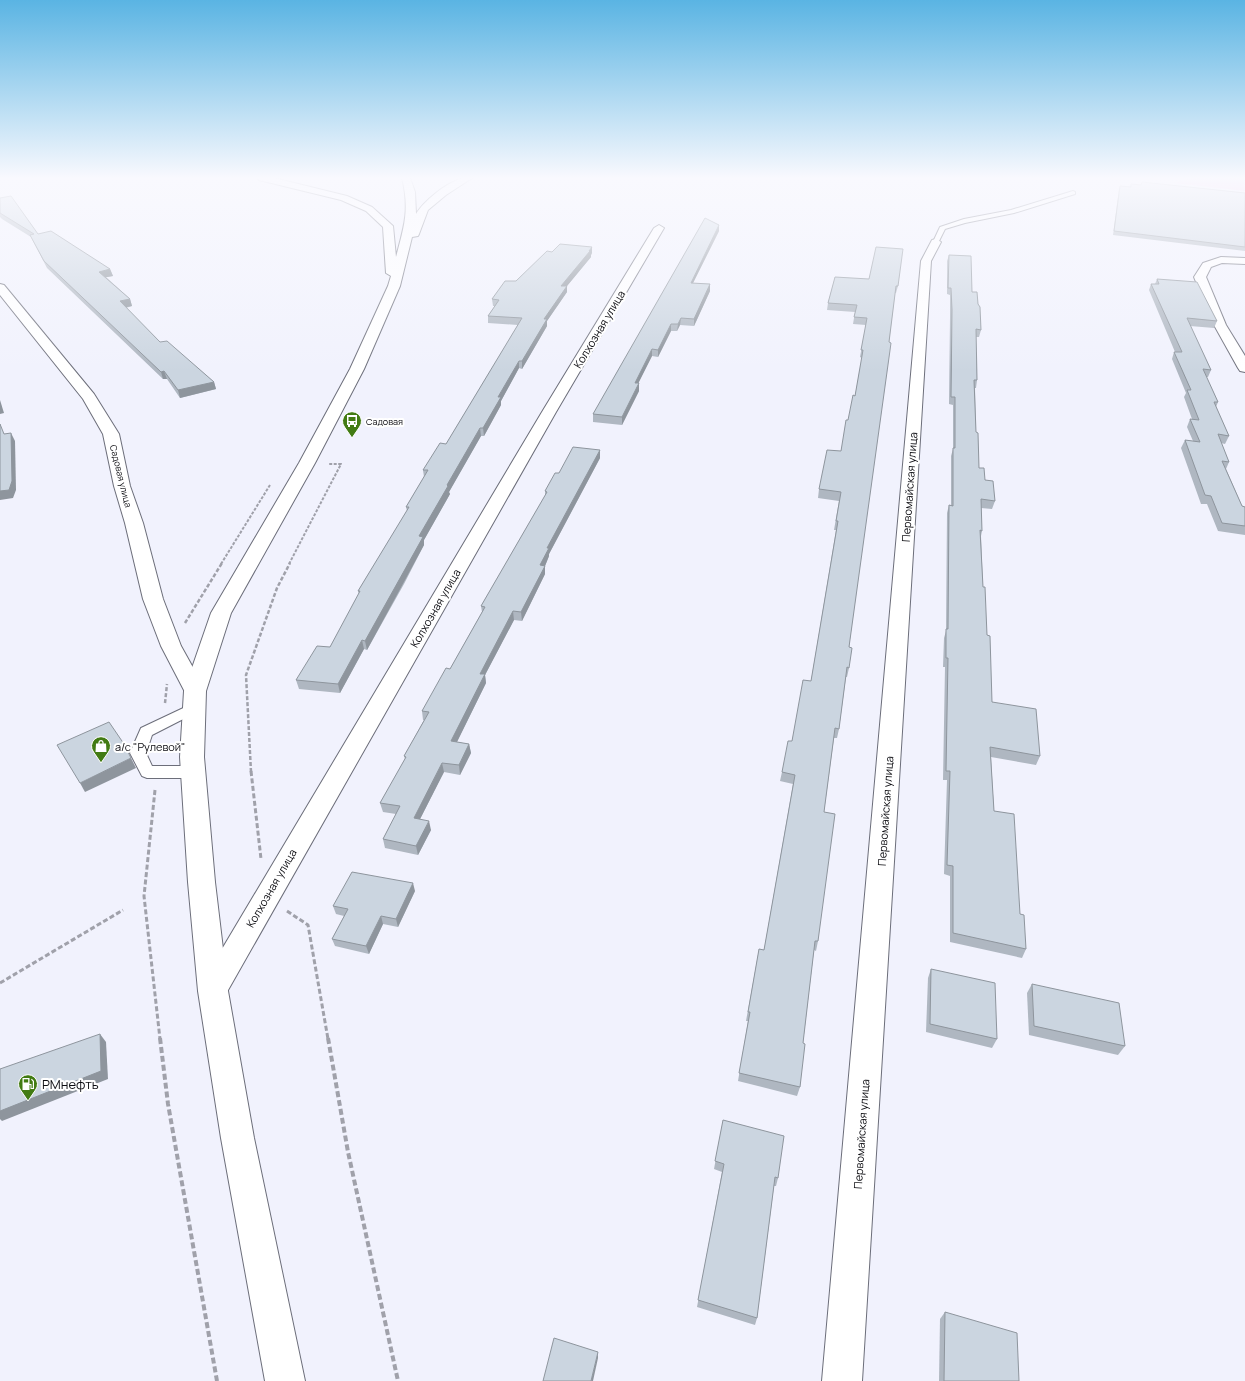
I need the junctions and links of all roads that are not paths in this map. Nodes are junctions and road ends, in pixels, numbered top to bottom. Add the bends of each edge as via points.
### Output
1 (390, 242) edge
2 (406, 242) edge
3 (412, 242) edge
4 (650, 242) edge
5 (936, 242) edge
6 (1245, 261) edge
7 (400, 268) junction
8 (394, 286) junction
9 (0, 287) edge
10 (1230, 340) junction
11 (1245, 341) edge
12 (1245, 368) edge
13 (194, 699) junction
14 (193, 772) junction
15 (213, 990) junction
16 (285, 1381) edge
17 (842, 1381) edge

1 - 8 street
2 - 7 street
3 - 7 street
4 - 15 street, Колхозная улица
5 - 17 street, Первомайская улица via 926,261
6 - 10 street via 1221,260 1207,265 1200,277 1220,325
7 - 8 street
8 - 13 street via 357,369 307,463 221,613
9 - 13 street, Садовая улица via 89,397 111,434 122,486 153,599
10 - 11 street
10 - 12 street
13 - 14 street
13 - 14 lane via 162,724 146,732 138,753 147,772
14 - 15 street via 199,860
15 - 16 street via 235,1125

